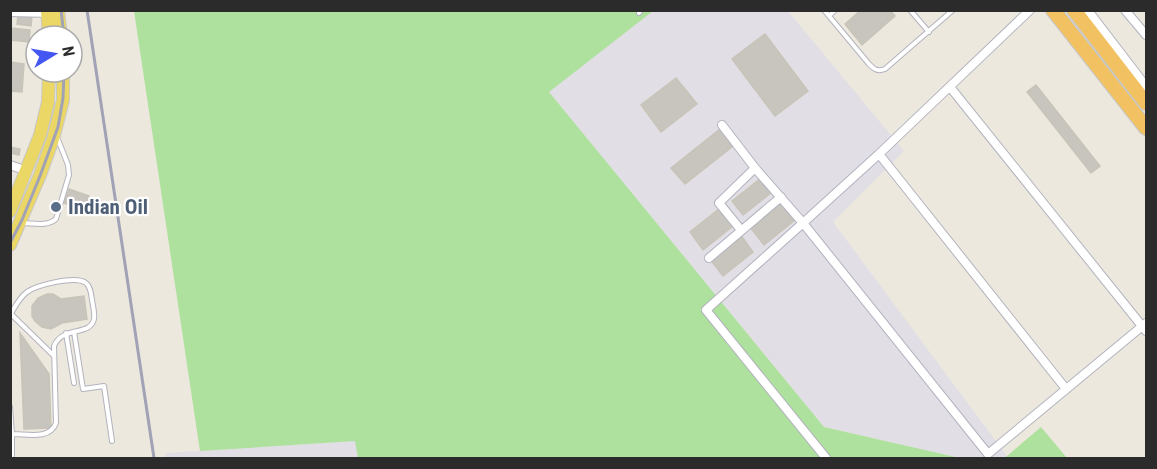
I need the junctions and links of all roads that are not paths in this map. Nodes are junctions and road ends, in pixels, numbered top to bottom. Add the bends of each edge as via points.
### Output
1 (824, 10) edge
2 (835, 10) edge
3 (910, 10) edge
4 (953, 10) edge
5 (1030, 10) edge
6 (1053, 10) edge
7 (1074, 10) edge
8 (1087, 10) edge
9 (1125, 10) edge
10 (53, 11) edge
11 (10, 12) edge
12 (829, 16) junction
13 (929, 32) junction
14 (1146, 35) edge
15 (49, 84) edge
16 (63, 84) edge
17 (950, 87) junction
18 (1146, 87) edge
19 (1146, 103) edge
20 (722, 125) dead end
21 (1146, 128) edge
22 (55, 131) junction
23 (879, 154) junction
24 (10, 165) edge
25 (755, 168) junction
26 (27, 171) junction
27 (781, 197) junction
28 (10, 211) edge
29 (20, 223) junction
30 (803, 223) junction
31 (741, 230) junction
32 (10, 245) edge
33 (709, 258) dead end
34 (13, 306) edge
35 (11, 314) edge
36 (1145, 327) edge
37 (74, 332) junction
38 (66, 333) junction
39 (53, 355) junction
40 (74, 383) dead end
41 (1066, 389) junction
42 (10, 407) edge
43 (12, 434) edge
44 (112, 441) dead end
45 (11, 459) edge
46 (826, 459) edge

1 - 12 lane
2 - 12 lane
3 - 13 lane
4 - 13 lane
5 - 17 street
6 - 21 highway
7 - 19 highway
8 - 18 street
9 - 14 street
10 - 11 street
12 - 13 lane via 878,71
15 - 26 main road via 40,135
16 - 22 main road
17 - 23 street
17 - 36 street
20 - 25 street
22 - 29 main road
22 - 29 lane via 69,175 56,219 52,223
23 - 30 street
23 - 41 street
24 - 26 street
25 - 27 street
25 - 31 street via 719,203
26 - 28 main road
27 - 30 street
27 - 31 street
29 - 32 main road
30 - 41 street via 988,454
30 - 46 street via 706,310
31 - 33 street
34 - 35 lane
34 - 37 lane via 35,288 82,281 90,288 94,318 92,324
35 - 39 lane
36 - 41 street
37 - 38 lane
37 - 44 lane via 82,389 104,386
38 - 39 lane via 55,342
38 - 40 lane
39 - 43 lane via 55,427 44,435
42 - 43 lane
43 - 45 lane

